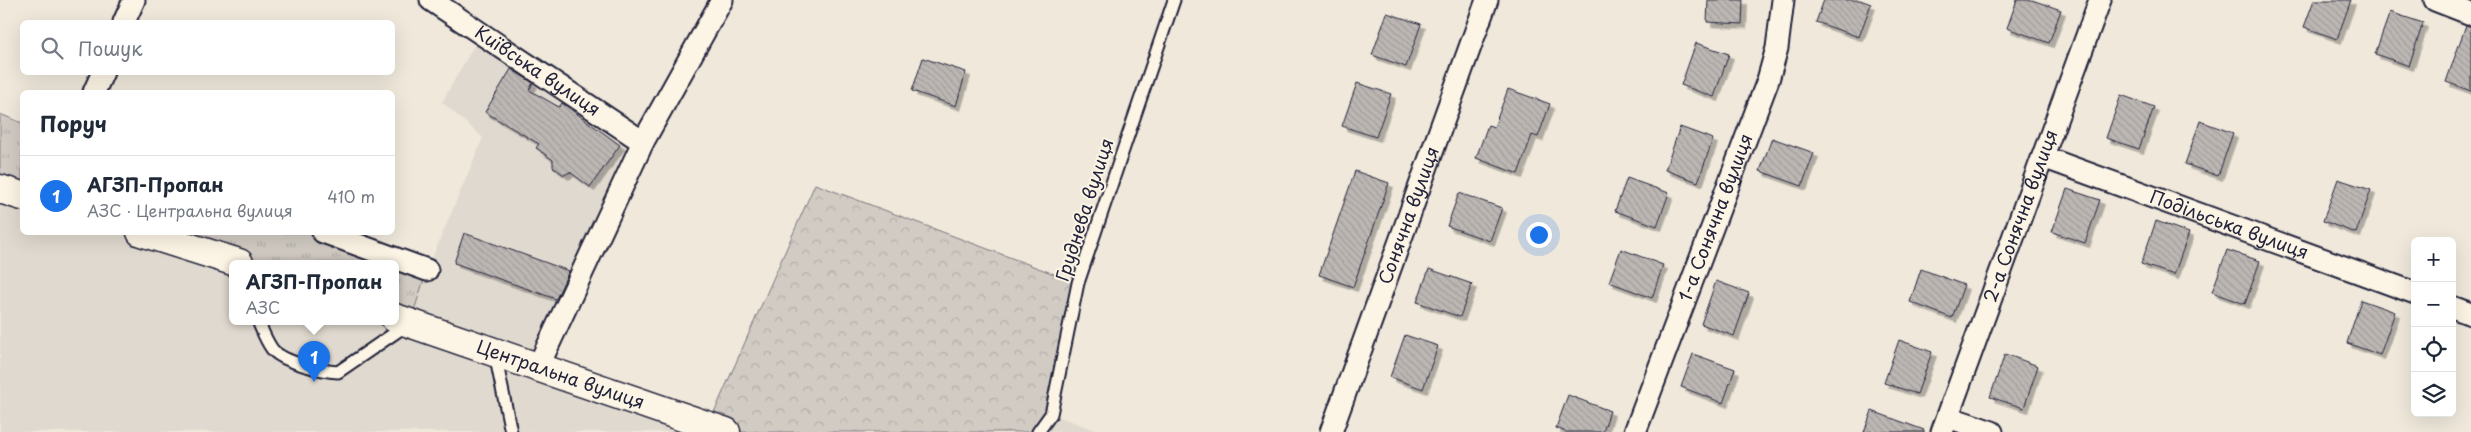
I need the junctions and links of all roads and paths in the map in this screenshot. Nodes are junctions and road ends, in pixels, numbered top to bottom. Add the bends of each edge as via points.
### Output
1 (134, 0) edge
2 (431, 0) edge
3 (722, 0) edge
4 (1174, 0) edge
5 (1487, 0) edge
6 (1783, 0) edge
7 (2100, 0) edge
8 (2434, 0) edge
9 (2471, 14) edge
10 (125, 20) edge
11 (102, 75) edge
12 (95, 90) edge
13 (643, 142) junction
14 (2043, 157) junction
15 (0, 189) edge
16 (20, 195) edge
17 (149, 235) edge
18 (331, 235) edge
19 (229, 263) edge
20 (427, 270) dead end
21 (2411, 292) edge
22 (2456, 308) edge
23 (2471, 314) edge
24 (403, 320) edge
25 (260, 325) edge
26 (397, 325) edge
27 (495, 352) junction
28 (538, 367) junction
29 (1945, 424) edge
30 (511, 432) edge
31 (726, 432) edge
32 (1038, 432) edge
33 (1331, 432) edge
34 (1634, 432) edge
35 (1992, 432) edge

1 - 10 street
2 - 13 street, Київська вулиця
3 - 13 street
4 - 32 lane, Груднева вулиця via 1078,283 1051,414
5 - 33 street, Сонячна вулиця
6 - 34 street, 1-а Сонячна вулиця via 1777,48 1768,80
7 - 14 street, 2-а Сонячна вулиця
8 - 9 street
11 - 12 street
13 - 28 street
14 - 21 street, Подільська вулиця
14 - 29 street, 2-а Сонячна вулиця
15 - 16 highway
17 - 19 highway
18 - 20 street
22 - 23 street
24 - 27 highway, Центральна вулиця
25 - 26 lane via 272,349 282,357 327,372 338,372
27 - 28 highway, Центральна вулиця
27 - 30 lane
28 - 31 highway, Центральна вулиця
29 - 35 street

